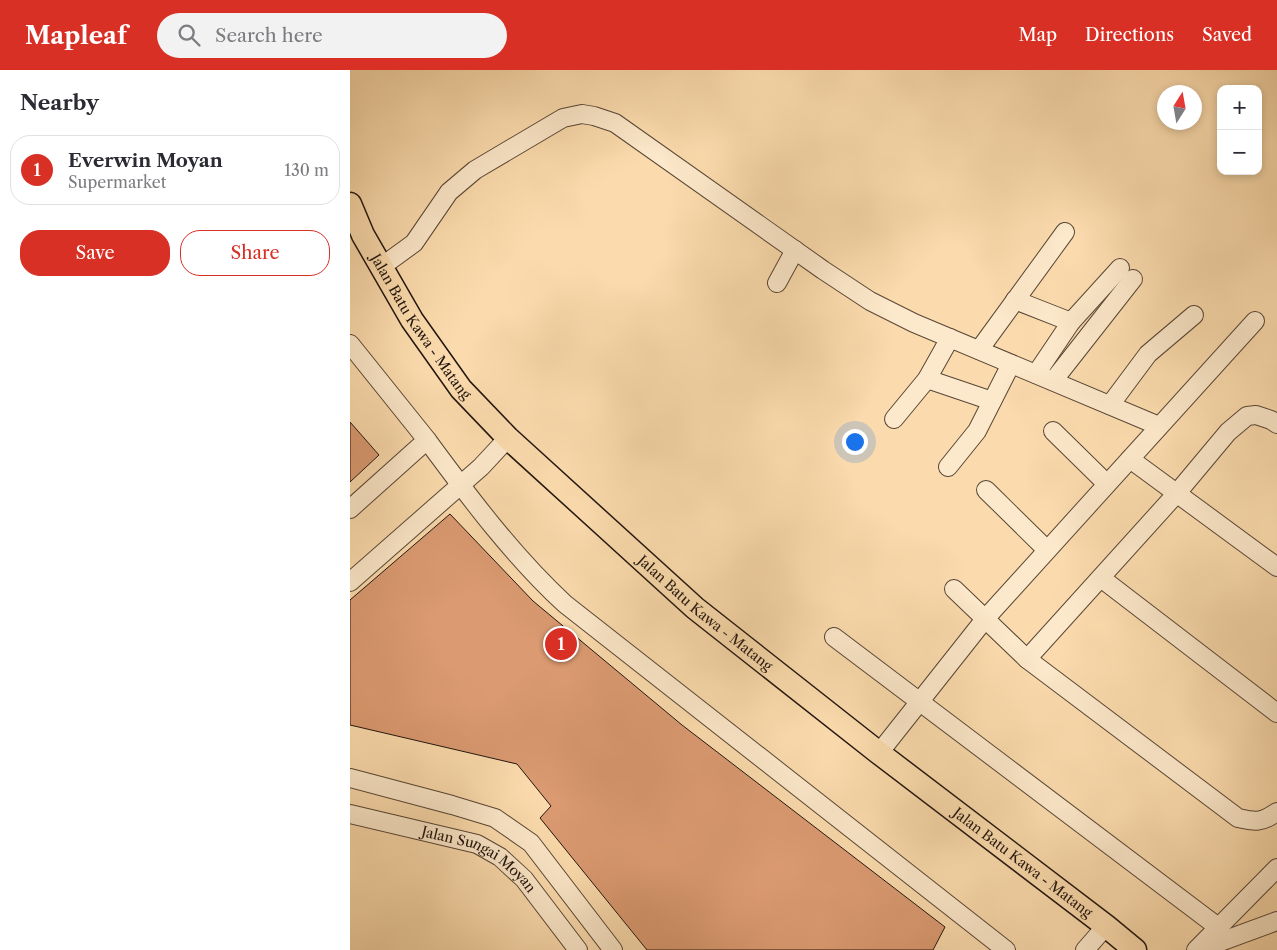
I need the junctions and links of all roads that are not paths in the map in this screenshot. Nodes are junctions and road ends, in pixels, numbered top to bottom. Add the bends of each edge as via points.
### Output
1 (350, 204) edge
2 (1065, 232) dead end
3 (795, 250) junction
4 (381, 267) junction
5 (777, 283) dead end
6 (1014, 300) junction
7 (1194, 315) dead end
8 (1254, 321) dead end
9 (1071, 322) junction
10 (950, 338) junction
11 (350, 344) edge
12 (979, 350) junction
13 (1011, 364) junction
14 (1036, 374) junction
15 (927, 379) junction
16 (1053, 381) junction
17 (992, 401) junction
18 (1110, 405) junction
19 (894, 419) dead end
20 (1277, 424) edge
21 (1159, 426) junction
22 (1053, 431) dead end
23 (508, 438) junction
24 (427, 440) junction
25 (1130, 459) junction
26 (948, 467) dead end
27 (1107, 484) junction
28 (460, 485) junction
29 (986, 490) dead end
30 (1177, 493) junction
31 (350, 509) edge
32 (1047, 550) junction
33 (1277, 567) edge
34 (1102, 578) junction
35 (350, 582) edge
36 (954, 589) dead end
37 (985, 619) junction
38 (834, 637) dead end
39 (1027, 659) junction
40 (920, 701) junction
41 (1277, 714) edge
42 (879, 753) junction
43 (350, 778) edge
44 (1277, 812) edge
45 (350, 814) edge
46 (1277, 868) edge
47 (1277, 921) edge
48 (1106, 926) junction
49 (1218, 927) junction
50 (578, 950) edge
51 (613, 950) edge
52 (1006, 950) edge
53 (1085, 950) edge
54 (1135, 950) edge
55 (1197, 950) edge

1 - 4 main road, Jalan Batu Kawa - Matang
2 - 6 street
3 - 4 street via 615,123 582,114 563,118 475,170 449,192 414,243
3 - 5 street
3 - 10 street via 870,301
4 - 23 main road, Jalan Batu Kawa - Matang via 412,320 461,389
6 - 9 street
6 - 12 street
7 - 18 street via 1148,354
8 - 21 street
9 - 14 street
9 - 16 street via 1127,273
10 - 12 street
10 - 15 street
11 - 24 street
12 - 13 street
13 - 14 street
13 - 17 street
14 - 16 street
15 - 17 street
15 - 19 street
16 - 18 street
17 - 26 street via 977,431
18 - 21 street
20 - 30 street via 1256,415 1247,416 1228,432
21 - 25 street
22 - 27 street
23 - 28 street
23 - 42 main road, Jalan Batu Kawa - Matang via 695,608
24 - 28 street
24 - 31 street
25 - 27 street
25 - 30 street
27 - 32 street
28 - 35 street
28 - 52 street via 565,604
29 - 32 street
30 - 33 street
30 - 34 street
32 - 37 street
34 - 39 street
34 - 41 street
36 - 37 street
37 - 39 street
37 - 40 street
38 - 40 street
39 - 44 street via 1238,818 1256,822
40 - 42 street
40 - 49 street
42 - 48 main road, Jalan Batu Kawa - Matang
43 - 51 street via 495,818 531,843
45 - 50 street, Jalan Sungai Moyan via 476,844 500,857 524,879
46 - 49 street
47 - 55 street
48 - 53 street
48 - 54 main road, Jalan Batu Kawa - Matang
49 - 55 street

